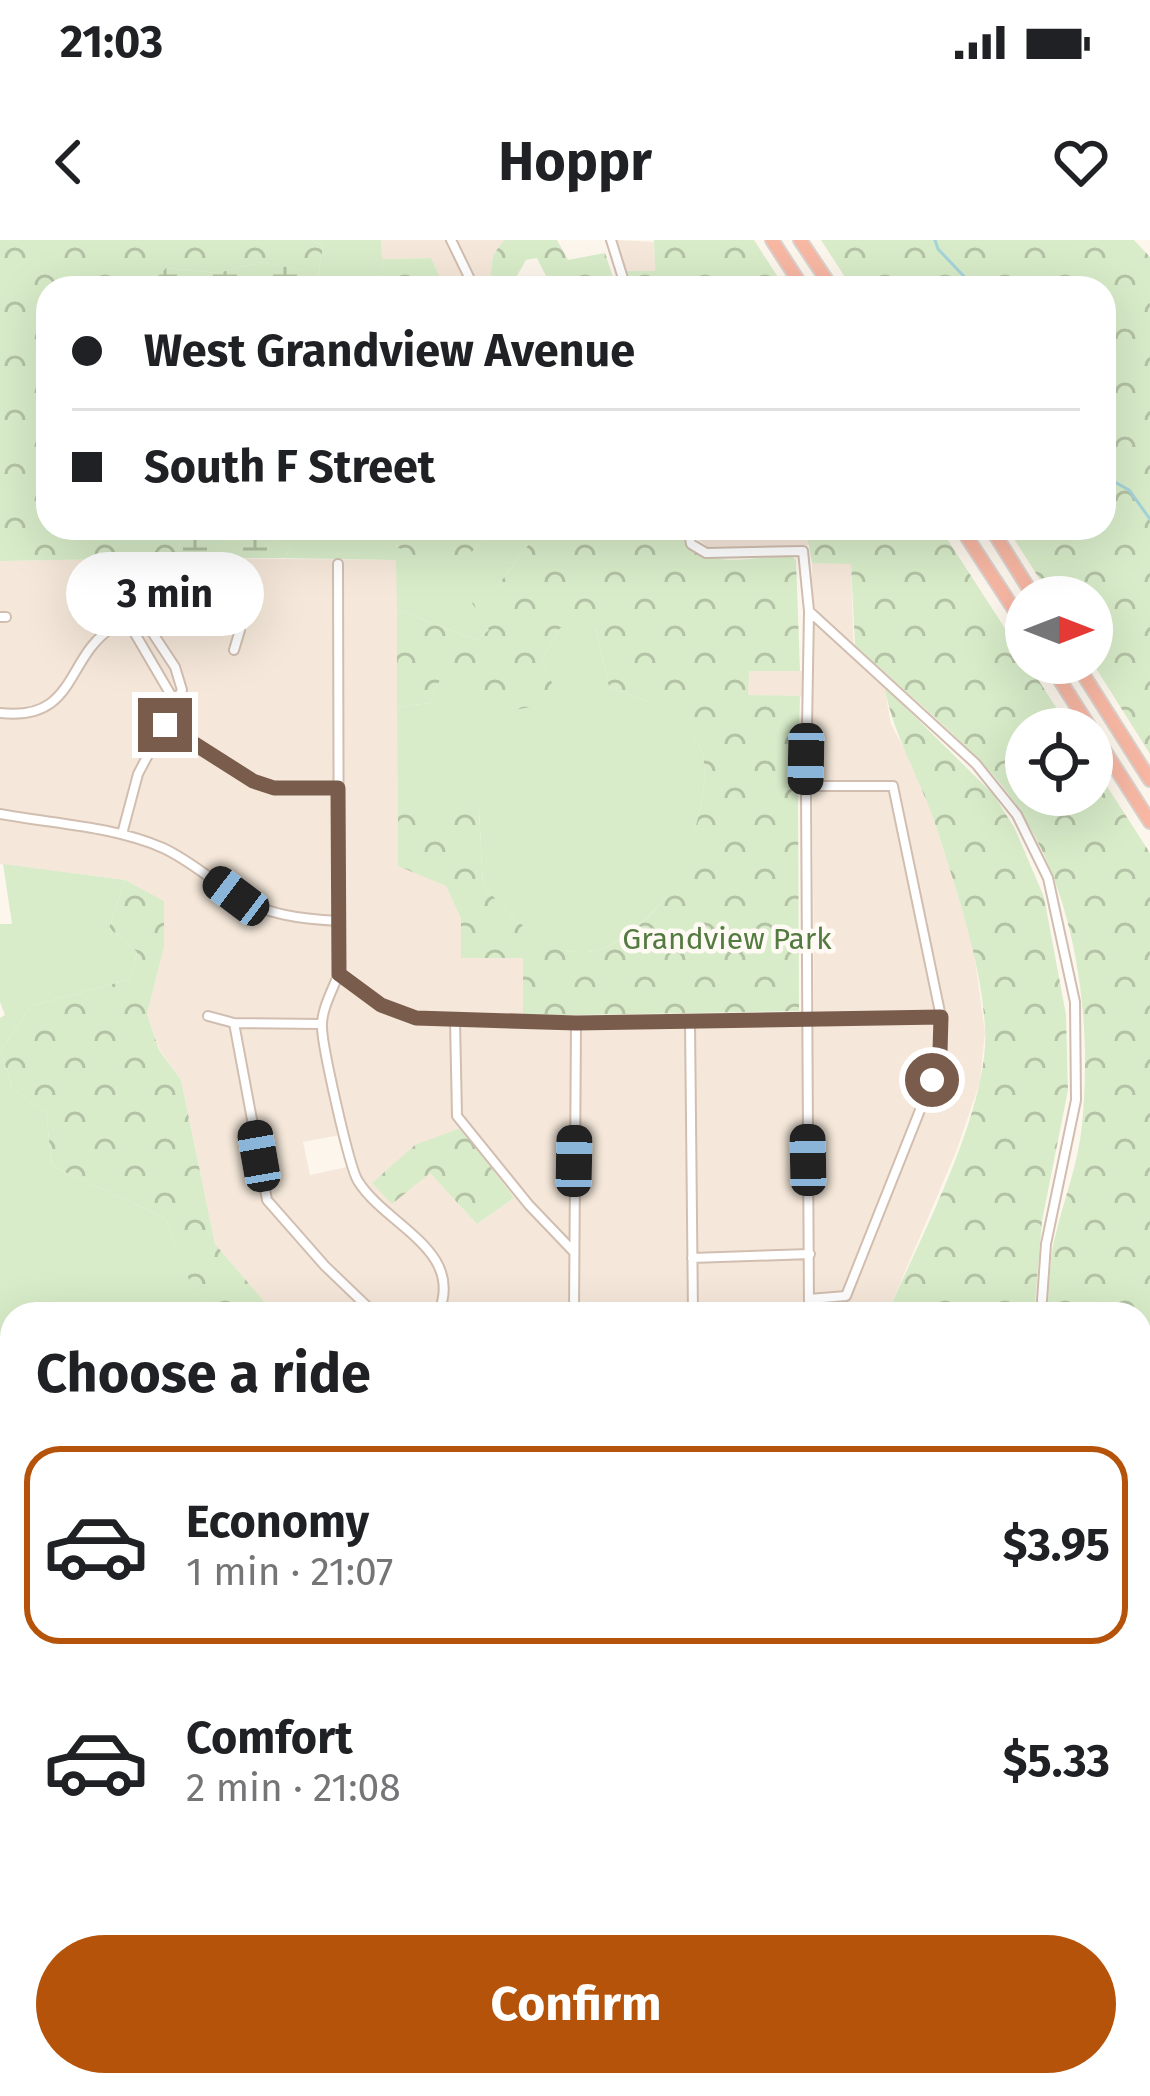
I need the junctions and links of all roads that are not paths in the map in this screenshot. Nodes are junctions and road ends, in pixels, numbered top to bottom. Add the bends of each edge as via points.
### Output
1 (452, 240) edge
2 (610, 240) edge
3 (772, 240) edge
4 (800, 240) edge
5 (469, 276) edge
6 (622, 276) edge
7 (795, 276) edge
8 (824, 276) edge
9 (690, 540) edge
10 (969, 540) edge
11 (998, 540) edge
12 (338, 564) dead end
13 (1021, 576) edge
14 (1005, 596) edge
15 (809, 611) junction
16 (140, 614) junction
17 (127, 620) junction
18 (234, 650) dead end
19 (1089, 684) edge
20 (175, 702) junction
21 (0, 713) edge
22 (165, 725) junction
23 (1113, 764) edge
24 (1150, 781) edge
25 (806, 786) junction
26 (338, 788) junction
27 (0, 814) edge
28 (1150, 822) edge
29 (122, 834) junction
30 (338, 921) junction
31 (339, 974) junction
32 (208, 1016) dead end
33 (941, 1017) junction
34 (806, 1019) junction
35 (455, 1020) junction
36 (690, 1021) junction
37 (234, 1023) junction
38 (576, 1023) junction
39 (321, 1024) junction
40 (574, 1252) junction
41 (810, 1254) junction
42 (692, 1258) junction
43 (809, 1299) joint
44 (362, 1302) edge
45 (442, 1302) edge
46 (574, 1302) edge
47 (693, 1302) edge
48 (1042, 1302) edge

1 - 5 street
2 - 6 street
3 - 7 highway
4 - 8 highway
9 - 15 street via 706,553 803,550
10 - 14 highway
11 - 13 highway
12 - 26 street
15 - 25 street
15 - 48 street via 976,764 1017,814 1048,878 1075,1002 1076,1100
16 - 17 street
16 - 18 street via 235,608
16 - 20 street via 179,676
17 - 20 street
17 - 21 street via 101,636 48,706
19 - 24 highway
20 - 22 street
22 - 26 street via 253,781
22 - 29 street via 138,774
23 - 28 highway
25 - 33 street via 892,786
25 - 34 street
26 - 30 street
27 - 29 street
29 - 30 street via 194,865 260,908
30 - 31 street
31 - 35 street via 400,1014
31 - 39 street
32 - 37 street
33 - 34 street
33 - 43 street via 932,1080 845,1296
34 - 36 street
34 - 41 street
35 - 38 street
35 - 40 street via 457,1116
36 - 38 street
36 - 42 street
37 - 39 street
37 - 44 street via 267,1200
38 - 40 street
39 - 45 street via 359,1183 437,1258
40 - 46 street
41 - 42 street
41 - 43 street
42 - 47 street

